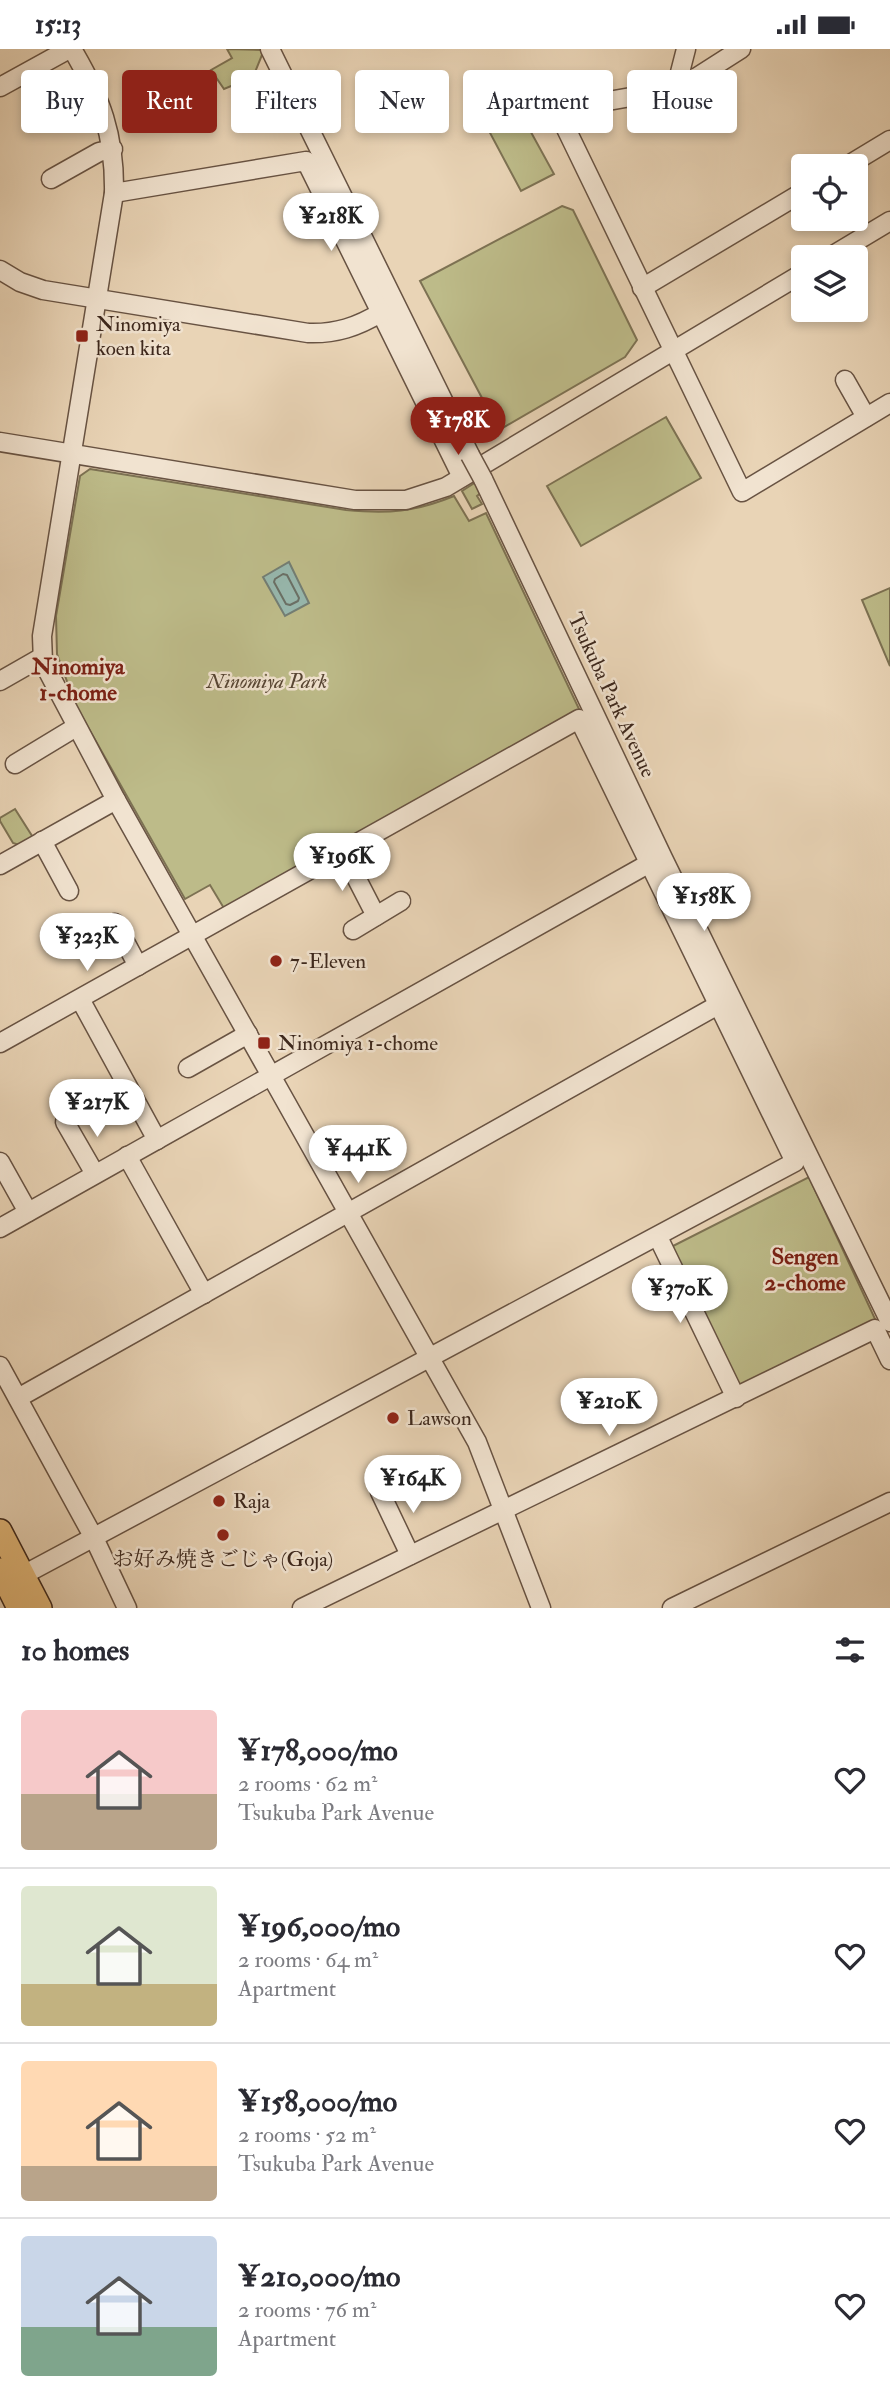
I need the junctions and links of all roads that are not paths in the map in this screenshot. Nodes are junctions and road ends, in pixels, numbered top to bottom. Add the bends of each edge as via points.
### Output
1 (70, 49) edge
2 (270, 49) edge
3 (686, 49) edge
4 (741, 49) edge
5 (681, 70) edge
6 (706, 70) edge
7 (0, 87) edge
8 (627, 97) edge
9 (890, 141) edge
10 (113, 149) junction
11 (868, 154) edge
12 (51, 179) dead end
13 (114, 193) junction
14 (791, 200) edge
15 (890, 221) edge
16 (850, 245) edge
17 (0, 270) edge
18 (791, 280) edge
19 (642, 288) junction
20 (98, 299) junction
21 (382, 312) junction
22 (674, 351) junction
23 (845, 380) dead end
24 (890, 403) edge
25 (866, 417) junction
26 (0, 442) edge
27 (72, 454) junction
28 (462, 478) junction
29 (42, 657) junction
30 (0, 681) edge
31 (76, 727) junction
32 (15, 764) dead end
33 (116, 800) junction
34 (42, 841) junction
35 (343, 852) junction
36 (648, 864) junction
37 (0, 865) edge
38 (69, 891) dead end
39 (401, 901) dead end
40 (376, 916) junction
41 (115, 923) dead end
42 (353, 930) dead end
43 (193, 936) junction
44 (138, 966) junction
45 (79, 999) junction
46 (718, 1005) junction
47 (248, 1034) junction
48 (0, 1043) edge
49 (188, 1068) dead end
50 (271, 1075) junction
51 (65, 1122) dead end
52 (157, 1140) junction
53 (127, 1156) junction
54 (0, 1162) edge
55 (94, 1174) junction
56 (28, 1212) junction
57 (349, 1212) junction
58 (0, 1228) edge
59 (658, 1237) junction
60 (204, 1294) junction
61 (890, 1322) edge
62 (431, 1358) junction
63 (890, 1360) edge
64 (0, 1366) edge
65 (18, 1398) junction
66 (737, 1398) junction
67 (380, 1492) dead end
68 (890, 1502) edge
69 (504, 1510) junction
70 (0, 1531) edge
71 (94, 1538) junction
72 (410, 1555) junction
73 (8, 1579) edge
74 (19, 1608) edge
75 (40, 1608) edge
76 (127, 1608) edge
77 (302, 1608) edge
78 (541, 1608) edge
79 (672, 1608) edge

1 - 7 street
1 - 10 street via 99,101
2 - 61 street, Tsukuba Park Avenue, bridge
3 - 5 street
4 - 6 street
8 - 19 street via 557,110
9 - 11 street
10 - 12 street
10 - 13 street
13 - 20 street
13 - 21 street via 306,161
14 - 19 street
15 - 16 street
17 - 20 street via 31,286
18 - 22 street
19 - 22 street
20 - 21 street via 307,333 337,333
20 - 27 street
21 - 28 street
22 - 25 street via 742,492
22 - 28 street
23 - 25 street
24 - 25 street
26 - 27 street
27 - 28 street via 355,500 406,500
27 - 29 street
29 - 30 street
29 - 31 street
31 - 32 street
31 - 33 street
33 - 34 street
33 - 43 street
34 - 37 street
34 - 38 street
35 - 36 street via 579,719
35 - 40 street
35 - 43 street
36 - 46 street
36 - 50 street
39 - 40 street
40 - 42 street
41 - 44 street
43 - 44 street
43 - 47 street
44 - 45 street
45 - 48 street
45 - 52 street
46 - 57 street
46 - 59 street via 795,1162
47 - 49 street
47 - 50 street
50 - 52 street
50 - 57 street
51 - 55 street
52 - 53 street
53 - 55 street
53 - 60 street
54 - 56 street
55 - 56 street
56 - 58 street
57 - 60 street
57 - 62 street
59 - 62 street
59 - 66 street
60 - 65 street
62 - 69 street via 477,1442
62 - 71 street
63 - 66 street via 875,1329
64 - 65 street
65 - 71 street
66 - 69 street
67 - 72 street
68 - 79 street
69 - 72 street
69 - 78 street
70 - 73 main road
71 - 73 street
71 - 76 street
72 - 77 street
73 - 74 main road
73 - 75 main road

